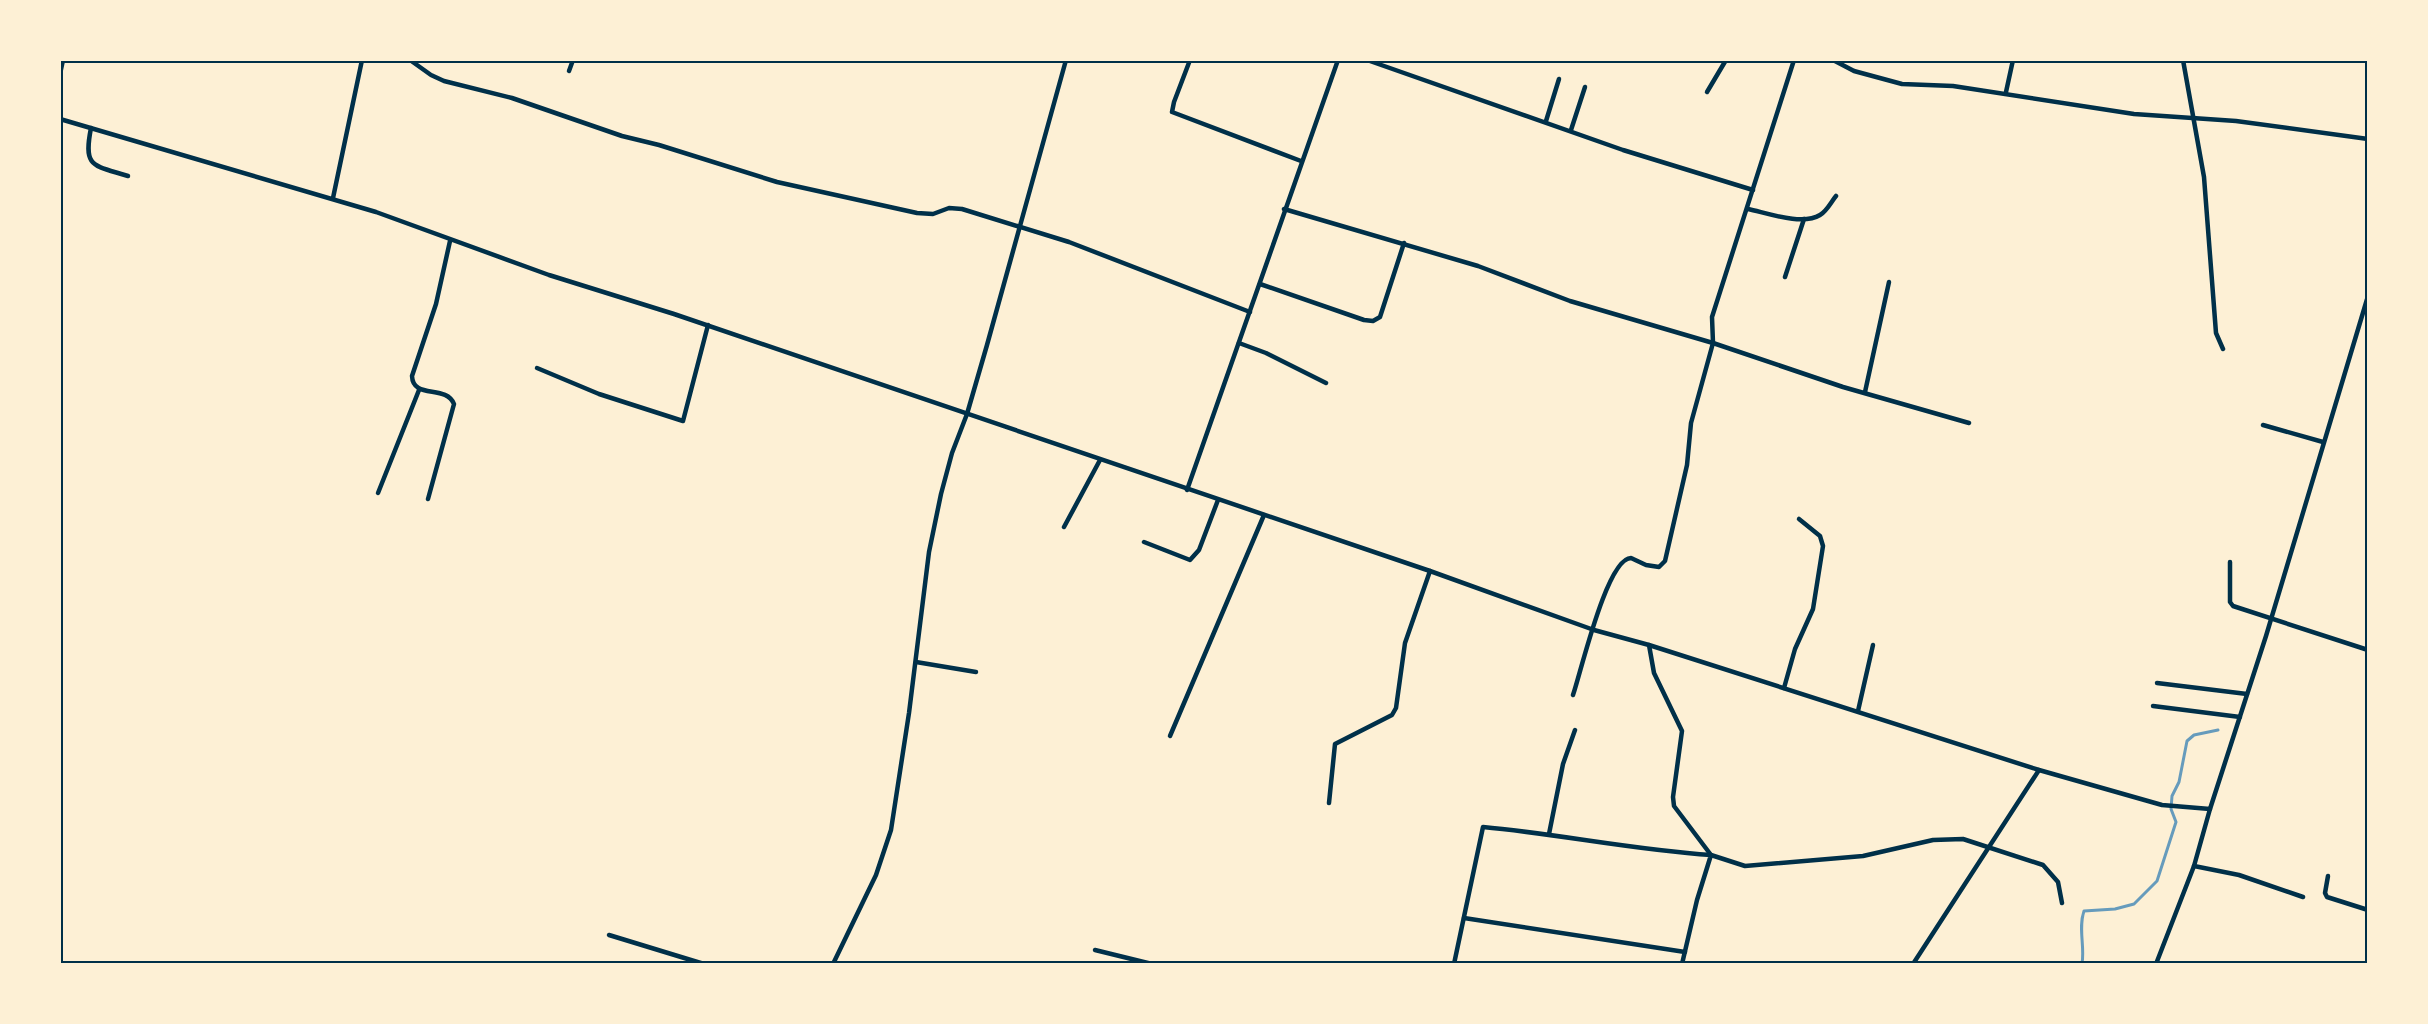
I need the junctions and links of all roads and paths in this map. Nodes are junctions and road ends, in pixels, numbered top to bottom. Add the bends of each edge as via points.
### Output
1 (63, 60) edge
2 (363, 60) edge
3 (410, 60) edge
4 (573, 60) edge
5 (1066, 60) edge
6 (1190, 60) edge
7 (1338, 60) edge
8 (1367, 60) edge
9 (1726, 60) edge
10 (1794, 60) edge
11 (1833, 60) edge
12 (2013, 60) edge
13 (2183, 60) edge
14 (569, 71) dead end
15 (60, 74) edge
16 (1559, 79) dead end
17 (1585, 87) dead end
18 (1707, 92) dead end
19 (2006, 92) junction
20 (2192, 118) junction
21 (60, 119) edge
22 (1546, 121) junction
23 (91, 128) junction
24 (1570, 130) junction
25 (2368, 139) edge
26 (1301, 161) junction
27 (128, 176) dead end
28 (1753, 190) junction
29 (1836, 196) dead end
30 (333, 198) junction
31 (1284, 209) junction
32 (1748, 209) junction
33 (1804, 219) junction
34 (1020, 226) junction
35 (450, 241) junction
36 (1404, 243) junction
37 (1785, 277) dead end
38 (1889, 282) dead end
39 (1260, 284) junction
40 (2368, 296) edge
41 (1250, 312) junction
42 (708, 325) junction
43 (1239, 343) junction
44 (1713, 344) junction
45 (2223, 349) dead end
46 (537, 368) dead end
47 (1326, 383) dead end
48 (419, 390) junction
49 (1865, 392) junction
50 (967, 414) junction
51 (1969, 423) dead end
52 (2263, 425) dead end
53 (2323, 442) junction
54 (1100, 460) junction
55 (1187, 490) junction
56 (378, 493) dead end
57 (428, 499) dead end
58 (1218, 500) junction
59 (1264, 515) junction
60 (1799, 519) dead end
61 (1064, 527) dead end
62 (1144, 542) dead end
63 (2230, 562) dead end
64 (1430, 571) junction
65 (2270, 620) junction
66 (1594, 630) junction
67 (1649, 645) junction
68 (1873, 645) dead end
69 (2368, 650) edge
70 (916, 662) junction
71 (976, 672) dead end
72 (2157, 683) dead end
73 (1784, 688) junction
74 (2247, 694) junction
75 (1574, 695) dead end
76 (2153, 706) dead end
77 (1858, 711) junction
78 (2240, 717) junction
79 (1575, 730) dead end
80 (1170, 736) dead end
81 (2039, 770) junction
82 (1329, 803) dead end
83 (2210, 809) junction
84 (1549, 834) junction
85 (1992, 846) junction
86 (1711, 855) junction
87 (2194, 866) junction
88 (2328, 876) dead end
89 (2303, 897) dead end
90 (2062, 903) dead end
91 (2368, 910) edge
92 (1464, 918) junction
93 (609, 935) dead end
94 (1095, 950) dead end
95 (1685, 952) junction
96 (704, 964) edge
97 (833, 964) edge
98 (1152, 964) edge
99 (1454, 964) edge
100 (1682, 964) edge
101 (1913, 964) edge
102 (2156, 964) edge

1 - 15 street
2 - 30 street
3 - 34 street via 444,81 512,98 574,122 777,182 918,213 956,208
4 - 14 street
5 - 34 street
6 - 26 street via 1172,112
7 - 26 street
8 - 22 street via 1516,114
9 - 18 street
10 - 28 street
11 - 19 street via 1902,84
12 - 19 street
13 - 20 street
16 - 22 street
17 - 24 street
19 - 20 street via 2112,111
20 - 25 street
20 - 45 street via 2205,187 2216,333
21 - 23 street
22 - 24 street
23 - 27 street via 89,159
23 - 30 street
24 - 28 street
26 - 31 street
28 - 32 street
29 - 33 street via 1822,214
30 - 35 street
31 - 36 street
31 - 39 street
32 - 33 street
32 - 44 street via 1712,317
33 - 37 street
34 - 41 street
34 - 50 street
35 - 42 street
35 - 48 street via 436,304 412,376
36 - 39 street via 1376,320 1364,320
36 - 44 street via 1570,301
38 - 49 street
39 - 41 street
40 - 53 street
41 - 43 street
42 - 46 street via 683,421 599,394
42 - 50 street
43 - 47 street
43 - 55 street
44 - 49 street
44 - 66 street via 1692,418 1687,465 1665,561 1654,567 1631,558 1623,560 1604,594
48 - 56 street
48 - 57 street via 447,395 454,404
49 - 51 street
50 - 54 street
50 - 70 street via 952,453 936,518
52 - 53 street
53 - 65 street
54 - 55 street
54 - 61 street
55 - 58 street
58 - 59 street
58 - 62 street via 1199,550 1190,560
59 - 64 street
59 - 80 street
60 - 73 street via 1820,536 1823,546 1813,609 1795,649
63 - 65 street via 2231,604
64 - 66 street
64 - 82 street via 1405,643 1396,708 1392,715 1335,744
65 - 69 street
65 - 74 street
66 - 67 street
66 - 75 street
67 - 73 street
67 - 86 street via 1654,673 1682,731 1674,806
68 - 77 street
70 - 71 street
70 - 97 street via 891,830 876,874
72 - 74 street
73 - 77 street
74 - 78 street
76 - 78 street
77 - 81 street
78 - 83 street
79 - 84 street via 1563,764
81 - 83 street via 2162,805
81 - 85 street
83 - 87 street
84 - 86 street
84 - 92 street via 1483,827
85 - 86 street via 1945,838 1863,856 1752,867
85 - 90 street via 2046,867 2058,882
85 - 101 street
86 - 95 street
87 - 89 street via 2239,875
87 - 102 street
88 - 91 street via 2327,897
92 - 95 street
92 - 99 street
93 - 96 street
94 - 98 street
95 - 100 street

